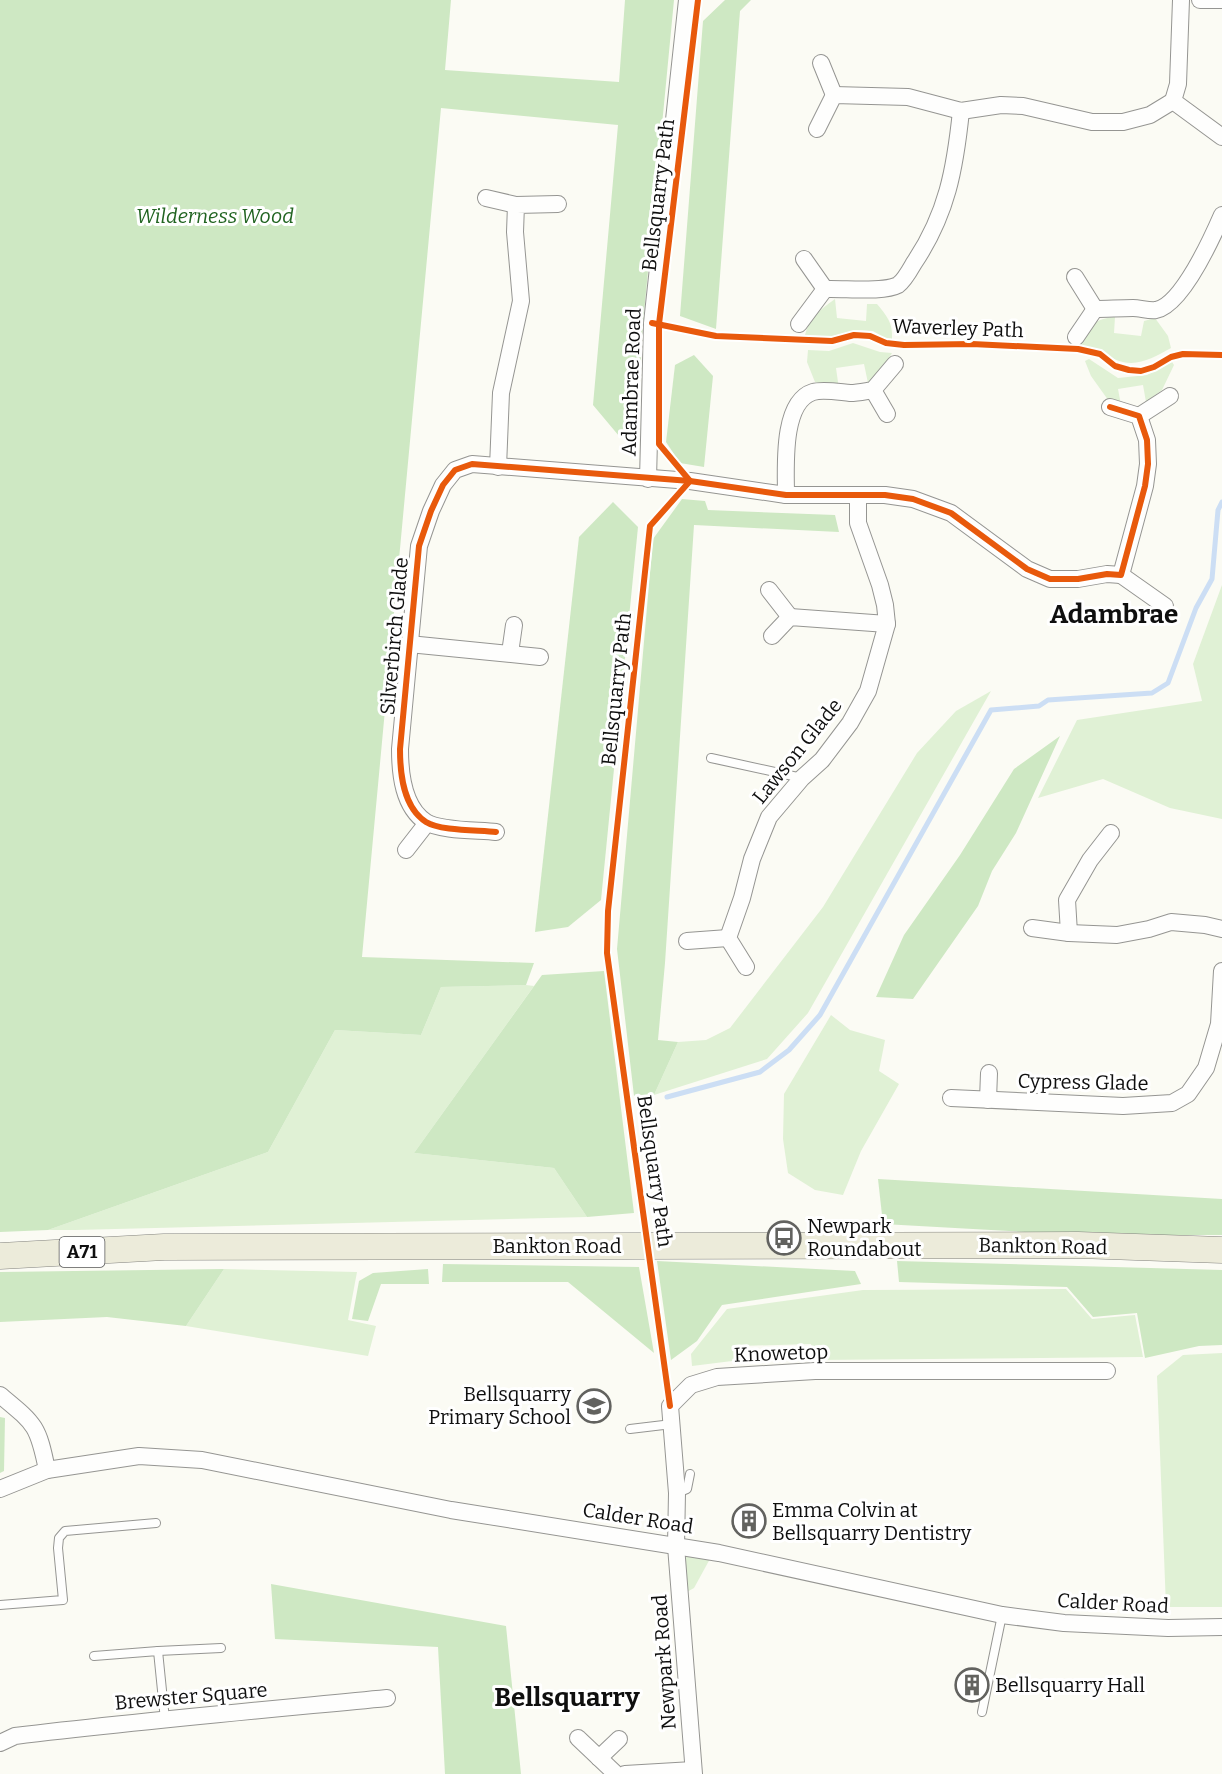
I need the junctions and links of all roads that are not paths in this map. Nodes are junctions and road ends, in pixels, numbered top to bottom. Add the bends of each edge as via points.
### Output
1 (687, 0) edge
2 (1181, 0) edge
3 (1200, 0) edge
4 (1222, 0) edge
5 (821, 63) dead end
6 (834, 95) junction
7 (1173, 101) junction
8 (961, 111) junction
9 (817, 129) dead end
10 (1222, 137) edge
11 (486, 198) dead end
12 (558, 204) dead end
13 (516, 205) junction
14 (1222, 216) edge
15 (804, 259) dead end
16 (1075, 277) dead end
17 (825, 289) junction
18 (1095, 309) junction
19 (800, 324) dead end
20 (1076, 337) dead end
21 (895, 364) dead end
22 (873, 390) junction
23 (1170, 396) dead end
24 (1110, 407) dead end
25 (887, 414) dead end
26 (1139, 416) junction
27 (498, 467) junction
28 (648, 479) junction
29 (786, 495) junction
30 (858, 496) junction
31 (1120, 575) junction
32 (769, 590) dead end
33 (1165, 606) dead end
34 (790, 617) junction
35 (886, 624) junction
36 (514, 625) dead end
37 (772, 636) dead end
38 (409, 644) junction
39 (510, 653) junction
40 (540, 657) dead end
41 (711, 758) dead end
42 (802, 778) junction
43 (427, 823) junction
44 (496, 832) dead end
45 (1111, 833) dead end
46 (406, 850) dead end
47 (1032, 928) dead end
48 (1222, 929) edge
49 (1069, 933) junction
50 (728, 938) junction
51 (687, 941) dead end
52 (746, 967) dead end
53 (1222, 971) edge
54 (989, 1073) dead end
55 (951, 1098) dead end
56 (988, 1100) junction
57 (1222, 1250) edge
58 (0, 1256) edge
59 (1107, 1371) dead end
60 (0, 1395) edge
61 (672, 1424) junction
62 (630, 1429) dead end
63 (47, 1470) junction
64 (690, 1474) dead end
65 (0, 1489) edge
66 (677, 1493) junction
67 (156, 1523) dead end
68 (676, 1546) junction
69 (0, 1605) edge
70 (1002, 1615) junction
71 (1222, 1627) edge
72 (221, 1648) dead end
73 (158, 1652) junction
74 (94, 1656) dead end
75 (387, 1698) dead end
76 (982, 1712) dead end
77 (165, 1720) junction
78 (578, 1738) dead end
79 (619, 1739) dead end
80 (0, 1743) edge
81 (599, 1758) junction
82 (694, 1772) edge
83 (616, 1774) edge
84 (625, 1774) edge

1 - 28 street, Adambrae Road via 652,322
2 - 7 street via 1178,84
3 - 4 street
5 - 6 street
6 - 8 street via 908,97
6 - 9 street
7 - 8 street via 1150,114 1123,122 1092,122 1023,106
7 - 10 street
8 - 17 street via 956,158 943,210 925,247 900,284 884,289
11 - 13 street
12 - 13 street
13 - 27 street via 521,301 501,393
14 - 18 street via 1194,272 1172,300 1157,310
15 - 17 street
16 - 18 street
17 - 19 street
18 - 20 street
21 - 22 street
22 - 25 street
22 - 29 street via 814,392 800,399 789,428
23 - 26 street
24 - 26 street
26 - 31 street via 1147,440 1148,464
27 - 28 street, Silverbirch Glade
27 - 38 street, Silverbirch Glade via 472,464 455,470 443,484 419,546
28 - 29 street, Silverbirch Glade
29 - 30 street, Silverbirch Glade
30 - 31 street, Silverbirch Glade via 913,499 951,513 1027,569 1050,579
30 - 35 street, Lawson Glade via 858,523 880,585
31 - 33 street
32 - 34 street
34 - 35 street
34 - 37 street
35 - 42 street, Lawson Glade via 864,699 822,760
36 - 39 street
38 - 39 street, Silverbirch Glade
38 - 43 street, Silverbirch Glade via 400,772 407,798
39 - 40 street, Silverbirch Glade
41 - 42 lane
42 - 50 street, Lawson Glade via 769,817
43 - 44 street
43 - 46 street
45 - 49 street via 1067,900
47 - 49 street
48 - 49 street via 1171,922 1117,935
50 - 51 street
50 - 52 street
53 - 56 street, Cypress Glade via 1219,1024 1206,1068 1188,1094 1172,1103 1138,1106
54 - 56 street, Cypress Glade
55 - 56 street, Cypress Glade
57 - 58 main road, Bankton Road / A71 via 1078,1245 188,1247
59 - 61 street, Knowetop via 1043,1365 717,1377 691,1385 670,1406
60 - 63 street via 31,1421 41,1438
61 - 62 lane
61 - 66 street, Knowetop
63 - 65 street, Calder Road
63 - 68 street, Calder Road via 139,1456 202,1460 451,1510
64 - 66 lane via 687,1489
66 - 68 street, Knowetop
67 - 69 lane via 65,1531 58,1548 63,1600
68 - 70 street, Calder Road
68 - 82 street, Newpark Road
70 - 71 street, Calder Road via 1064,1623
70 - 76 lane
72 - 73 lane
73 - 74 lane
73 - 77 lane
75 - 77 street, Brewster Square
77 - 80 street, Brewster Square via 15,1736
78 - 81 street
79 - 81 street
81 - 83 street
82 - 84 street

